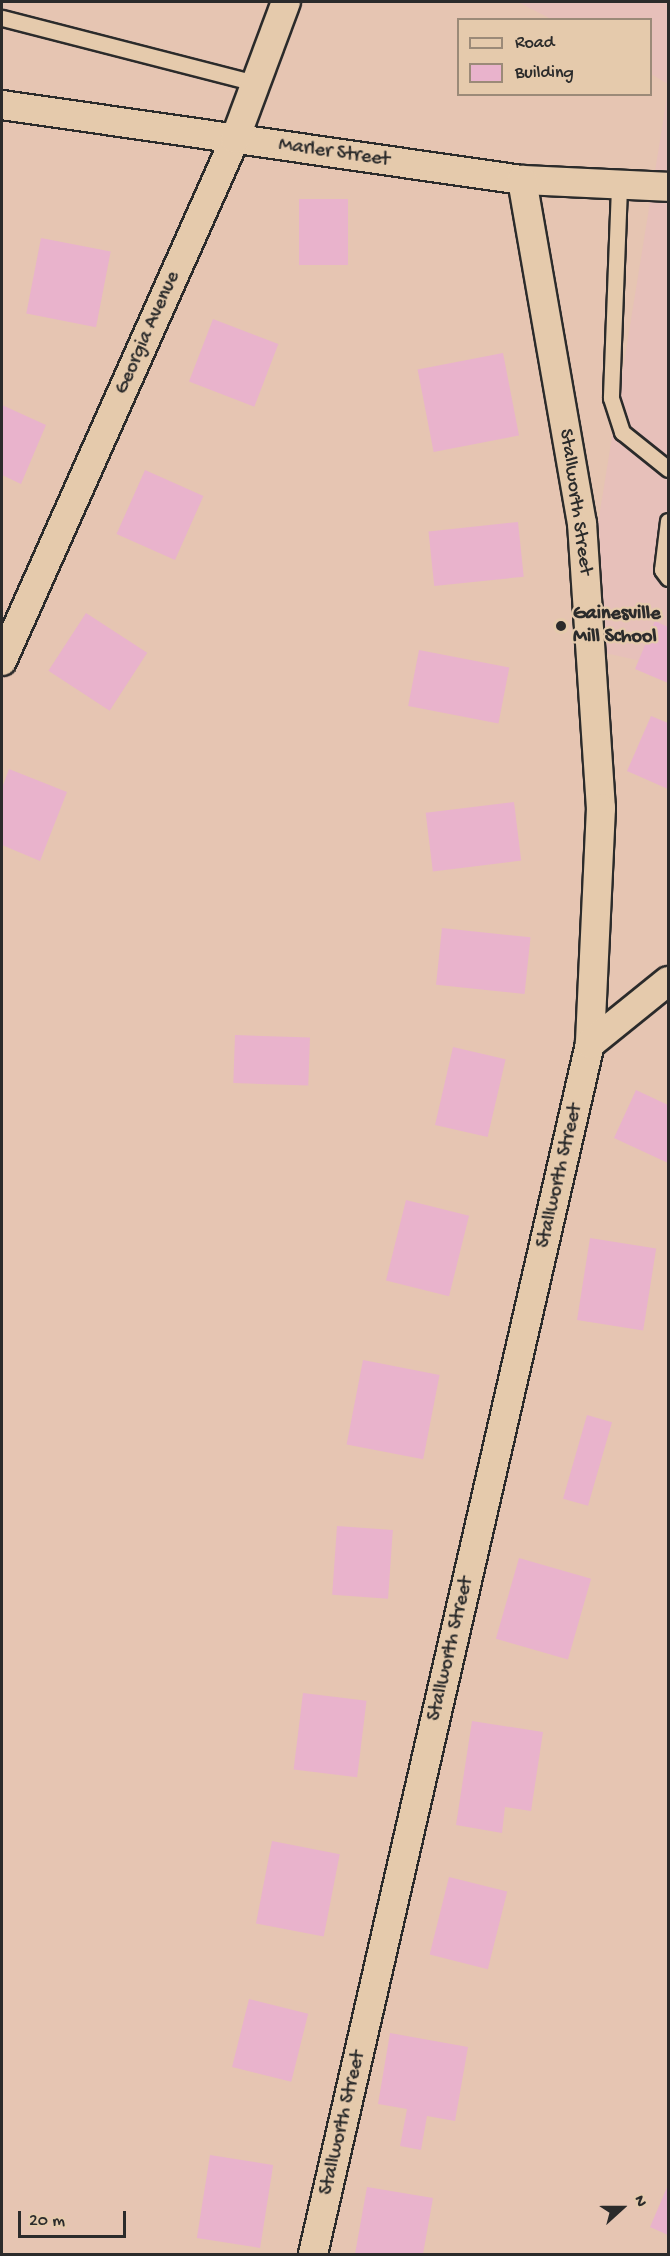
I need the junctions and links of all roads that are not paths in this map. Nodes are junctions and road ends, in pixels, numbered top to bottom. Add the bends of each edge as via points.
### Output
1 (286, 2) edge
2 (2, 18) edge
3 (256, 83) junction
4 (2, 105) edge
5 (235, 139) junction
6 (522, 180) junction
7 (619, 187) junction
8 (669, 187) edge
9 (669, 470) edge
10 (669, 521) edge
11 (669, 578) edge
12 (2, 661) edge
13 (669, 981) edge
14 (590, 1044) junction
15 (313, 2254) edge

1 - 3 street, Georgia Avenue
2 - 3 lane
3 - 5 street, Georgia Avenue
4 - 5 street, Marler Street
5 - 6 street, Marler Street
5 - 12 street, Georgia Avenue
6 - 7 street, Marler Street
6 - 14 street, Stallworth Street via 582,523 601,808
7 - 8 street, Marler Street
7 - 9 lane via 611,398 622,432
10 - 11 lane via 662,570
13 - 14 street
14 - 15 street, Stallworth Street

